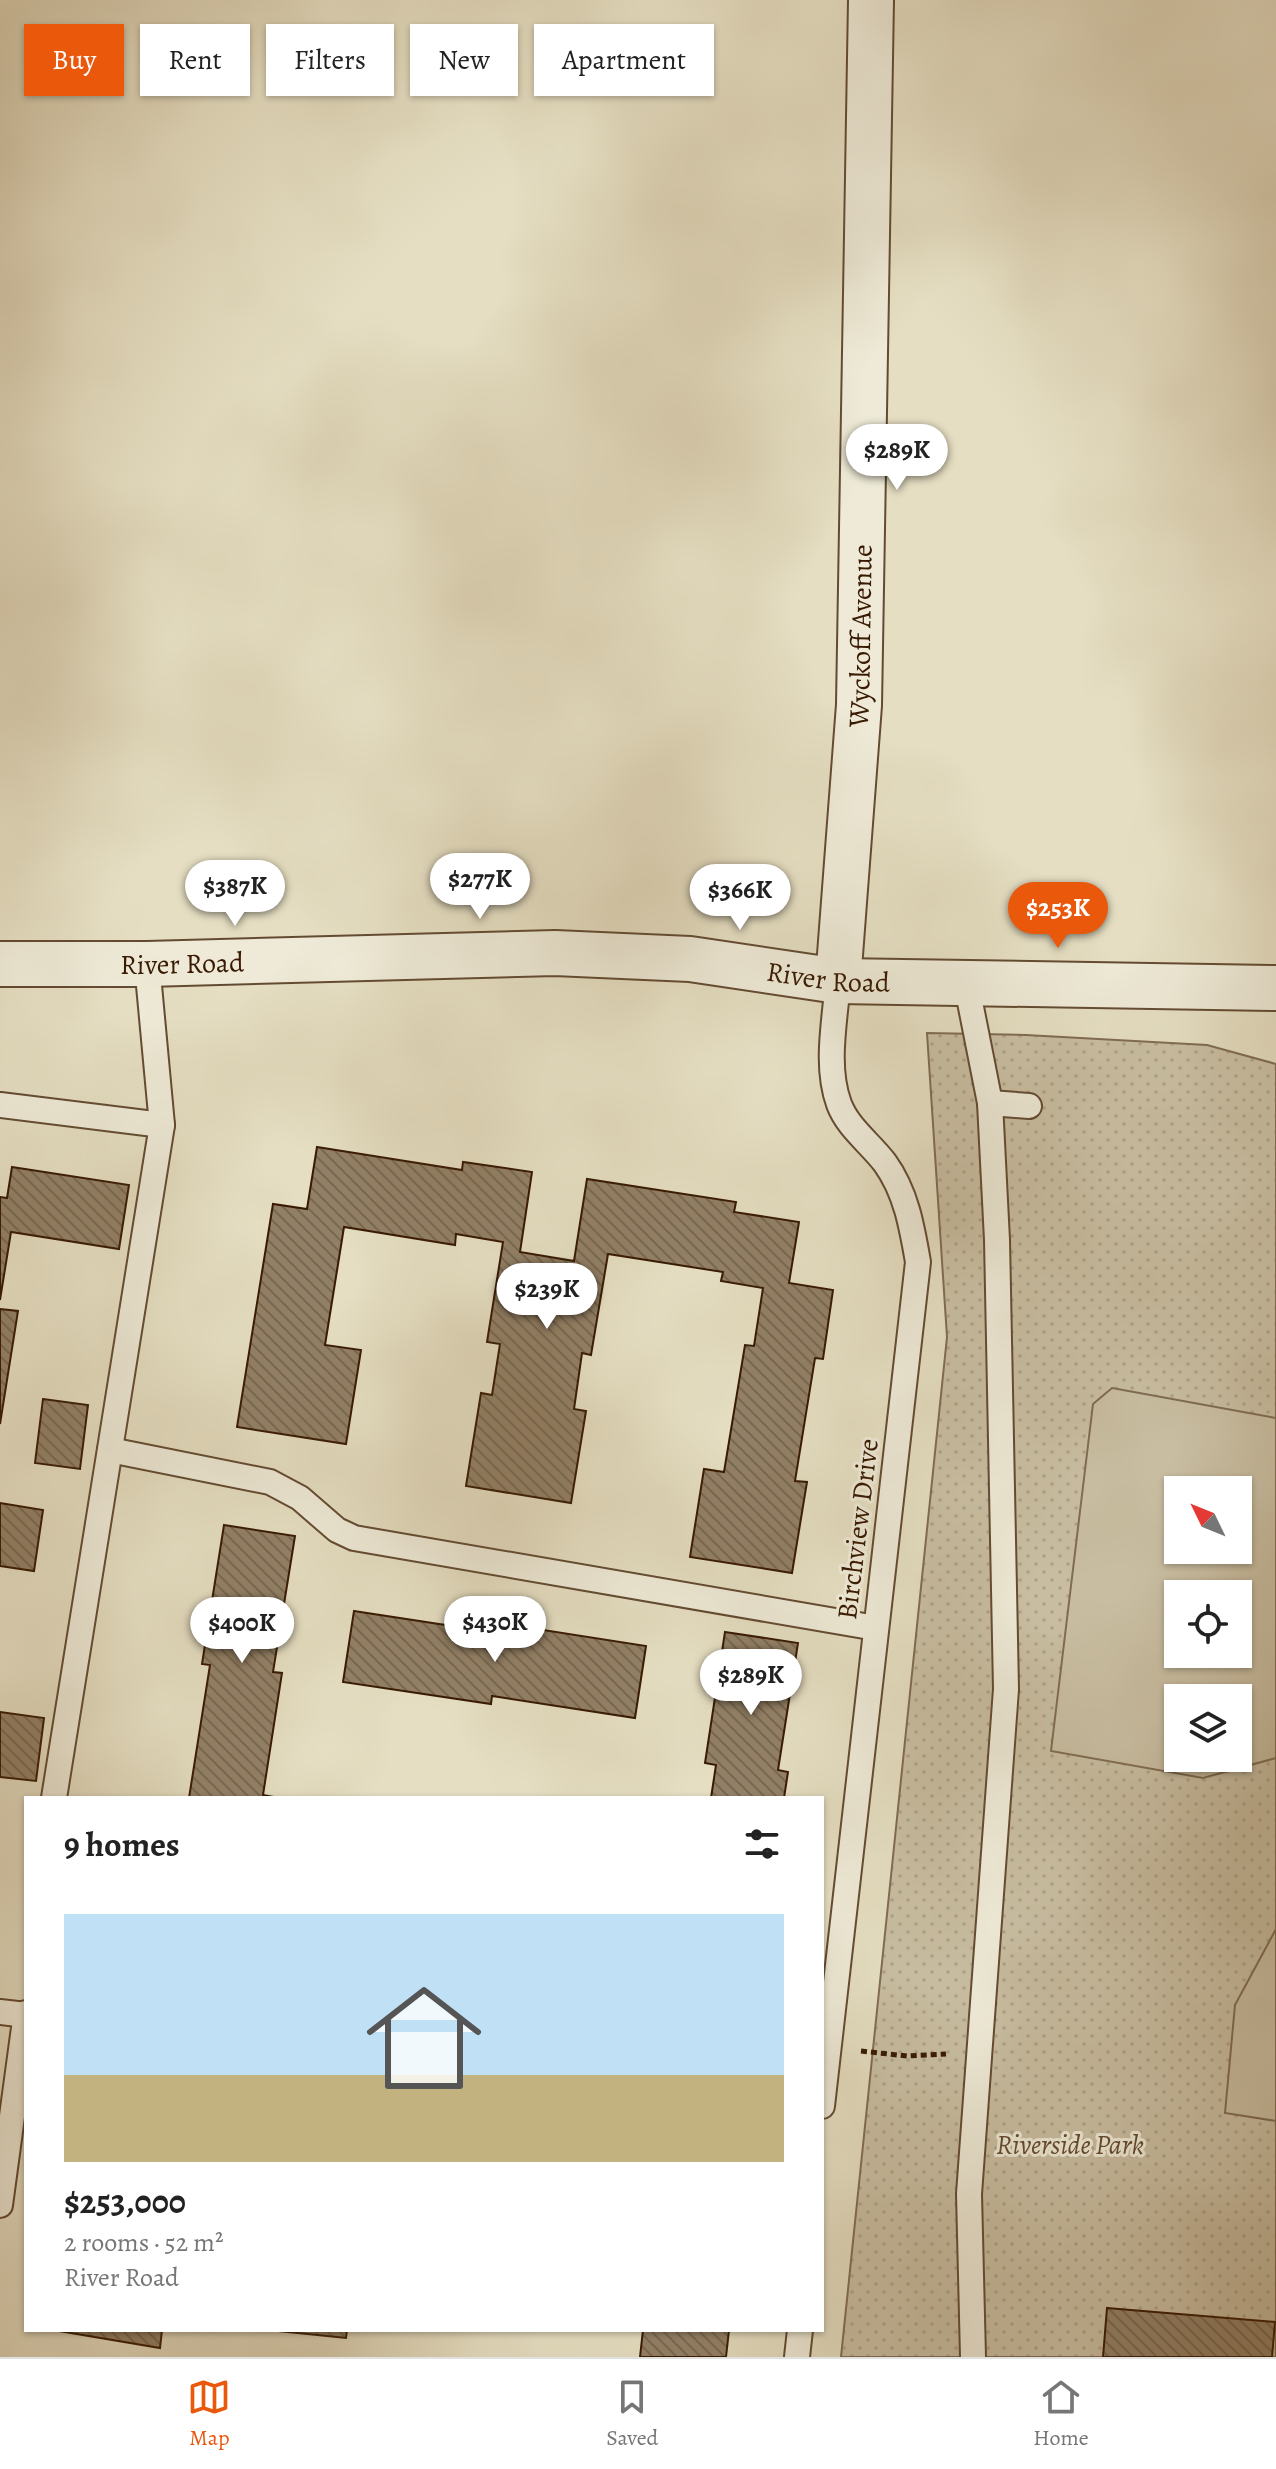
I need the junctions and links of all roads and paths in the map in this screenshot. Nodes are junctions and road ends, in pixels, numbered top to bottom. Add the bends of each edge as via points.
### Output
1 (871, 0) edge
2 (0, 964) edge
3 (147, 964) junction
4 (838, 981) junction
5 (966, 982) junction
6 (1276, 988) edge
7 (990, 1103) junction
8 (0, 1105) edge
9 (1029, 1106) dead end
10 (162, 1125) junction
11 (110, 1450) junction
12 (876, 1628) junction
13 (54, 1796) edge
14 (0, 2012) edge
15 (24, 2014) edge
16 (24, 2029) edge
17 (827, 2031) edge
18 (979, 2051) junction
19 (824, 2076) edge
20 (0, 2205) edge
21 (800, 2332) edge
22 (797, 2357) edge
23 (973, 2357) edge

1 - 4 street, Wyckoff Avenue via 859,705
2 - 3 street, River Road
3 - 4 street, River Road via 555,953 690,959
3 - 10 lane
4 - 5 street, River Road
4 - 12 lane, Birchview Drive via 832,1049 839,1104 899,1186 918,1262
5 - 6 street, River Road
5 - 7 lane
7 - 9 lane
7 - 18 lane via 1006,1689
8 - 10 lane
10 - 11 lane
11 - 12 lane via 270,1482 354,1538
11 - 13 lane
12 - 17 lane, Birchview Drive
14 - 15 lane
16 - 20 lane
17 - 18 path via 907,2056
17 - 19 lane, Birchview Drive
18 - 23 lane via 969,2194
21 - 22 lane

